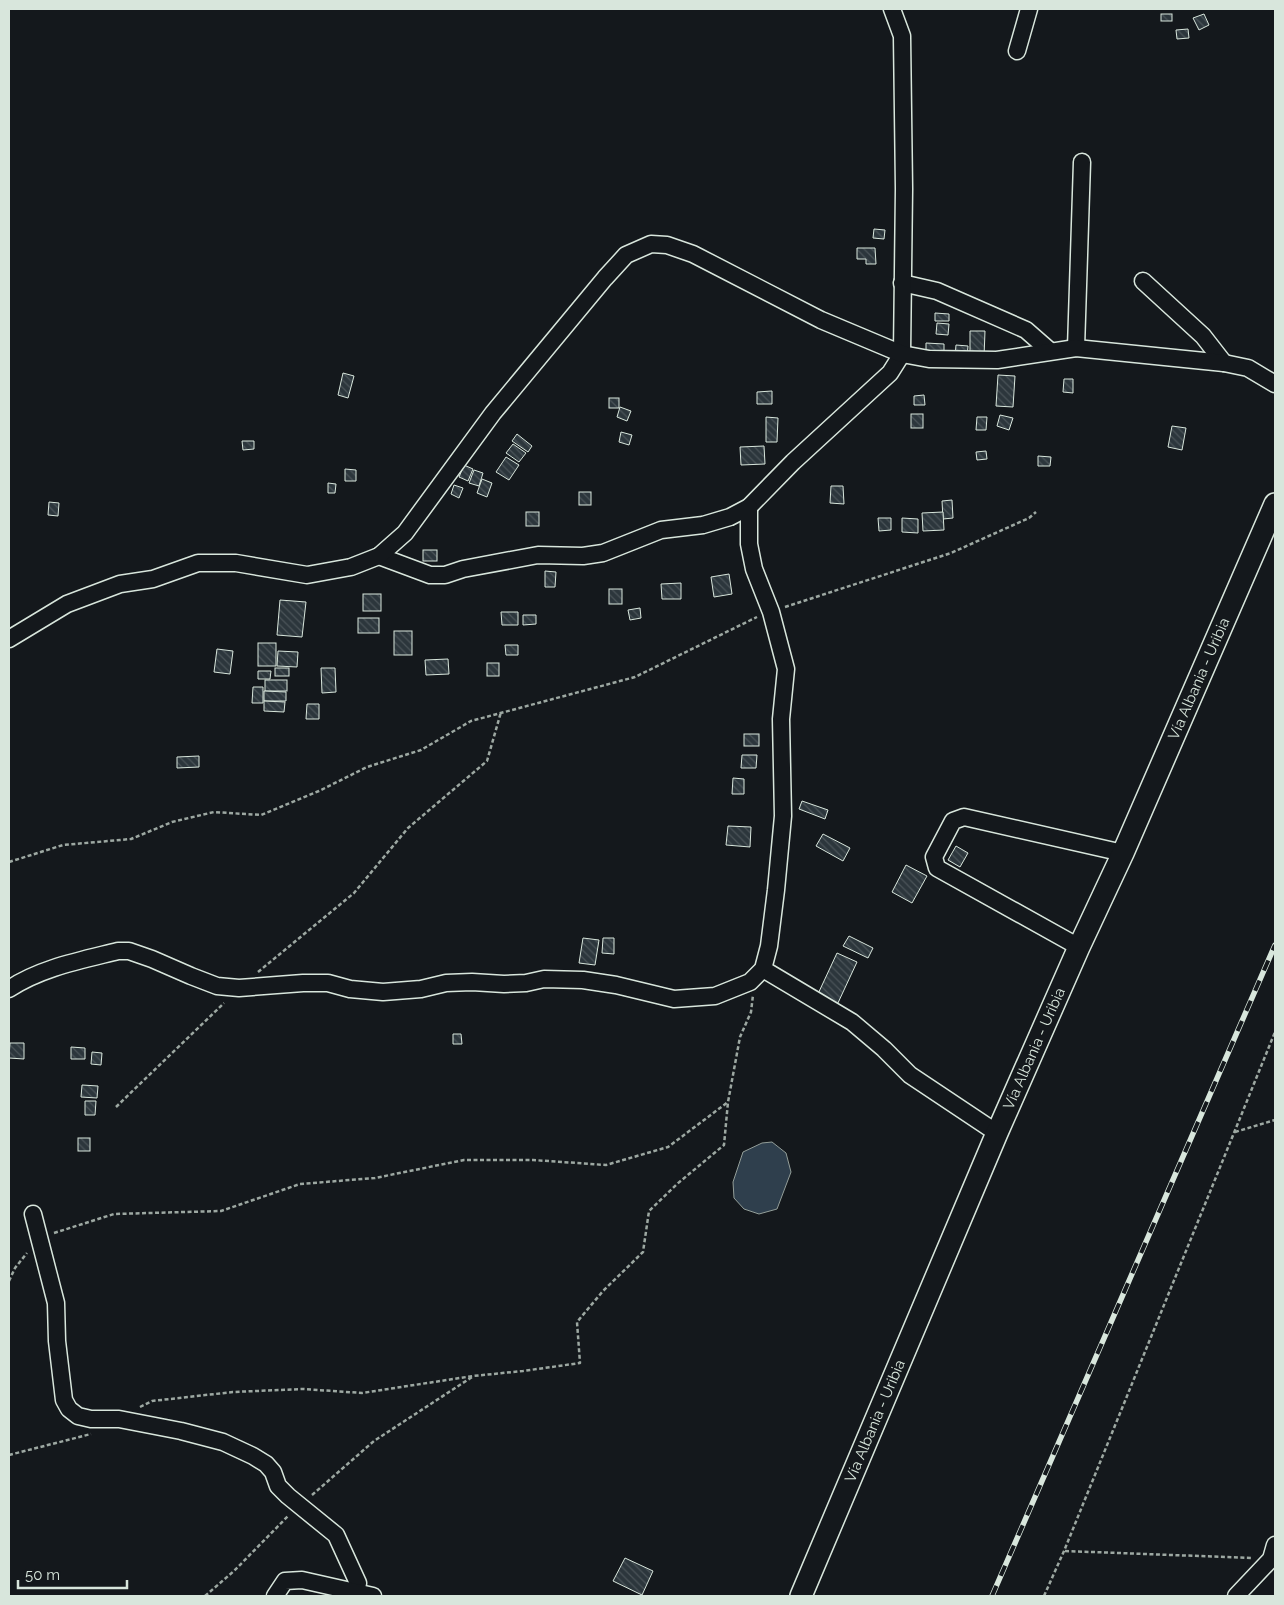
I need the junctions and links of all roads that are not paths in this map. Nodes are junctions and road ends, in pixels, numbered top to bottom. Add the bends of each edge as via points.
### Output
1 (892, 9) edge
2 (1029, 9) edge
3 (1017, 52) dead end
4 (1082, 162) dead end
5 (1144, 281) dead end
6 (902, 283) junction
7 (1076, 348) junction
8 (1050, 351) junction
9 (902, 354) junction
10 (1224, 364) junction
11 (1275, 384) edge
12 (1275, 504) edge
13 (748, 507) junction
14 (379, 556) junction
15 (9, 639) edge
16 (1123, 853) junction
17 (1079, 946) junction
18 (763, 970) junction
19 (9, 988) edge
20 (997, 1133) junction
21 (33, 1214) dead end
22 (1274, 1555) edge
23 (356, 1592) junction
24 (275, 1596) edge
25 (373, 1596) edge
26 (801, 1596) edge
27 (1236, 1596) edge

1 - 6 street via 902,36
2 - 3 street
4 - 7 street
5 - 10 street via 1203,336
6 - 8 street via 938,291 1026,330
6 - 9 street
7 - 8 street
7 - 10 street
8 - 9 street via 997,360 929,359
9 - 13 street via 890,373
9 - 14 street via 821,320 693,254 667,245 651,244 626,255 605,278 493,413 405,532
10 - 11 street via 1248,368
12 - 16 main road, Vía Albania - Uribia
13 - 14 street via 730,517 703,525 661,530 603,553 538,555 463,569 445,576 430,575
13 - 18 street via 748,544 786,669 781,719 783,816 769,946
14 - 15 street via 307,576 236,563 198,563 154,579 120,584 67,604
16 - 17 main road, Vía Albania - Uribia
16 - 17 street via 964,817 953,821 934,857 938,868
17 - 20 main road, Vía Albania - Uribia
18 - 19 street via 750,982 714,996 674,999 616,985 544,979 526,983 446,984 384,992 328,983 240,988 217,986 152,959 129,951 118,951 43,972
18 - 20 street via 852,1022 910,1075
20 - 26 main road, Vía Albania - Uribia
21 - 23 street via 56,1304 64,1400 69,1409 78,1416 91,1419 119,1419 182,1431 223,1442 254,1456 266,1464 278,1486 298,1506 336,1535 358,1583
22 - 27 street
23 - 24 street via 302,1580 285,1581
23 - 25 street

